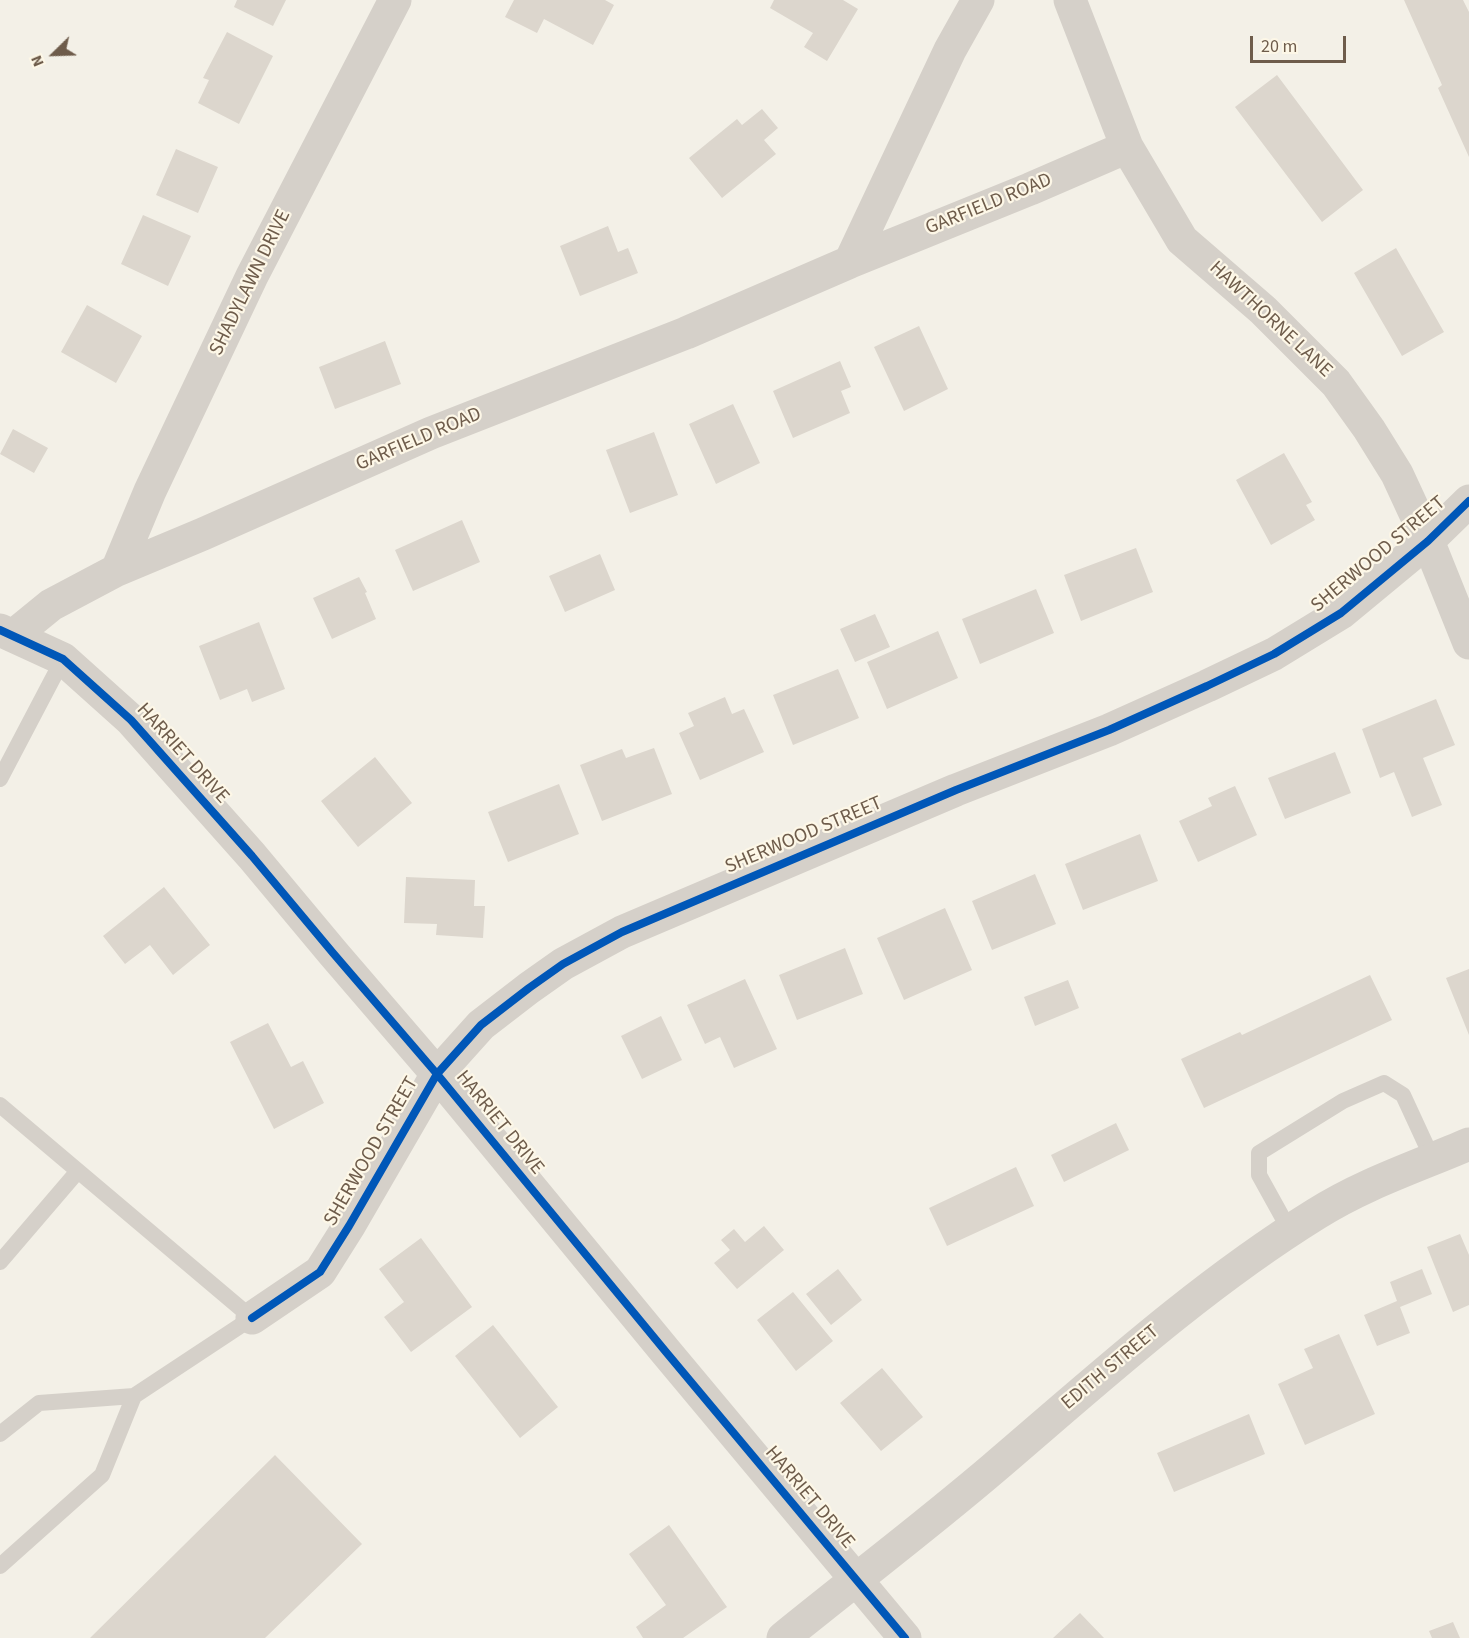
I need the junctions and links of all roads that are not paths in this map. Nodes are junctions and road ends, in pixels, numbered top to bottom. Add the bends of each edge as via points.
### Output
1 (395, 0) edge
2 (978, 0) edge
3 (1070, 0) edge
4 (1127, 147) junction
5 (850, 262) junction
6 (1469, 501) edge
7 (1428, 541) junction
8 (117, 570) junction
9 (7, 633) edge
10 (1469, 643) edge
11 (63, 659) junction
12 (0, 779) edge
13 (437, 1074) junction
14 (0, 1105) edge
15 (1469, 1144) edge
16 (1433, 1160) junction
17 (78, 1171) junction
18 (1290, 1231) junction
19 (0, 1262) edge
20 (252, 1318) junction
21 (134, 1396) junction
22 (0, 1434) edge
23 (0, 1566) edge
24 (855, 1579) junction
25 (783, 1638) edge
26 (905, 1638) edge

1 - 8 street, SHADYLAWN DRIVE via 252,276
2 - 5 street via 950,50
3 - 4 street, HAWTHORNE LANE
4 - 5 street, GARFIELD ROAD
4 - 7 street, HAWTHORNE LANE via 1182,240 1263,310 1336,383 1397,474
5 - 8 street, GARFIELD ROAD via 686,333 431,433
6 - 7 street, SHERWOOD STREET
7 - 10 street, HAWTHORNE LANE
7 - 13 street, SHERWOOD STREET via 1341,613 1274,654 1109,730 956,790 622,932 563,964 529,988 482,1025
8 - 9 street, GARFIELD ROAD
9 - 11 street, HARRIET DRIVE
11 - 12 lane
11 - 13 street, HARRIET DRIVE via 131,720
13 - 20 street, SHERWOOD STREET via 320,1272
13 - 24 street, HARRIET DRIVE
14 - 17 lane
15 - 16 street, EDITH STREET
16 - 18 street, EDITH STREET via 1352,1194
16 - 18 lane via 1403,1095 1384,1083 1343,1101 1259,1153 1260,1175
17 - 19 lane
17 - 20 lane
18 - 24 street, EDITH STREET via 1126,1354 993,1469
20 - 21 lane
21 - 22 lane via 39,1403
21 - 23 lane via 102,1475
24 - 25 street, EDITH STREET
24 - 26 street, HARRIET DRIVE

